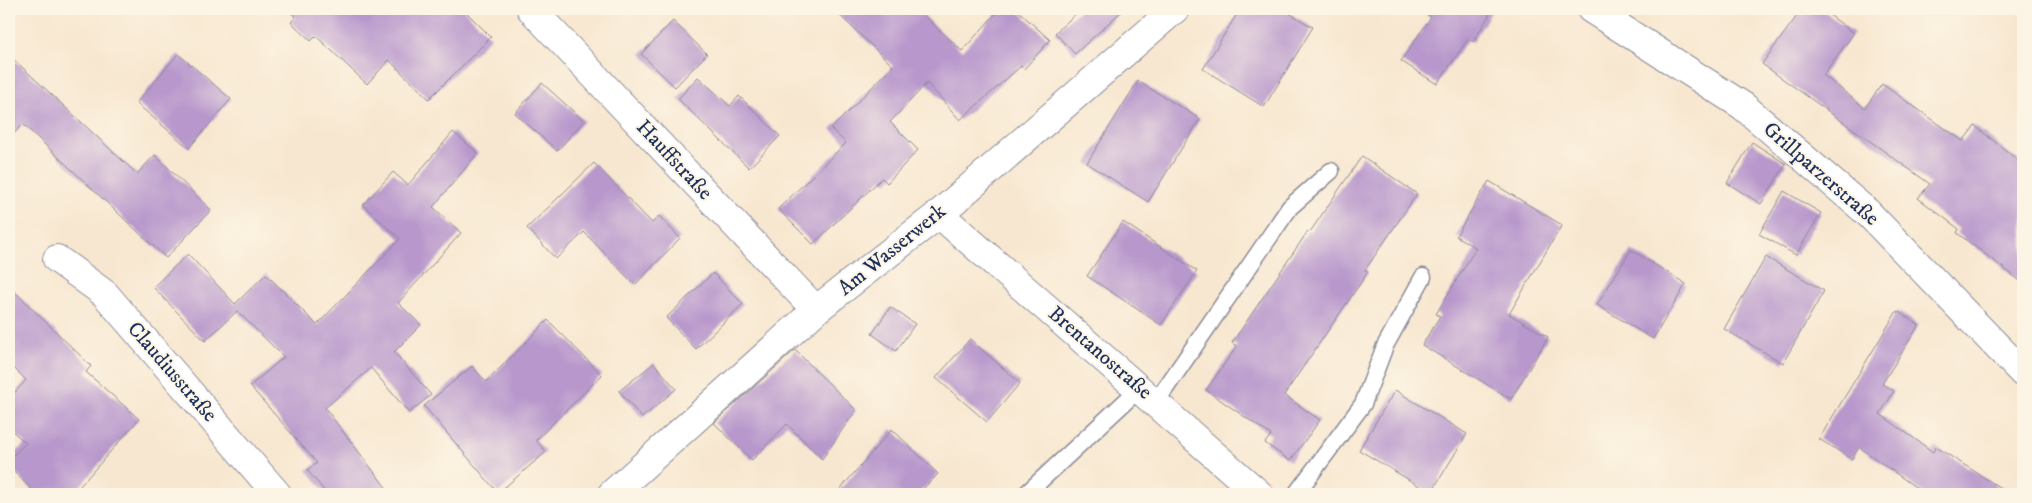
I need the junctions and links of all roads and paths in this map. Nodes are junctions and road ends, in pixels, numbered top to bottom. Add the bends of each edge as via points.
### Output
1 (531, 9) edge
2 (1175, 9) edge
3 (1591, 9) edge
4 (1330, 172) dead end
5 (939, 214) junction
6 (57, 259) dead end
7 (1423, 277) dead end
8 (816, 310) junction
9 (2023, 373) edge
10 (1148, 395) junction
11 (277, 494) edge
12 (612, 494) edge
13 (1026, 494) edge
14 (1260, 494) edge
15 (1296, 494) edge

1 - 8 street, Hauffstraße
2 - 5 street, Am Wasserwerk
3 - 9 street, Grillparzerstraße via 1742,106 1868,213
4 - 10 lane via 1290,207
5 - 8 street, Am Wasserwerk
5 - 10 street, Brentanostraße
6 - 11 street, Claudiusstraße via 105,294
7 - 15 lane via 1385,346 1363,404
8 - 12 street, Am Wasserwerk
10 - 13 lane
10 - 14 street, Brentanostraße

